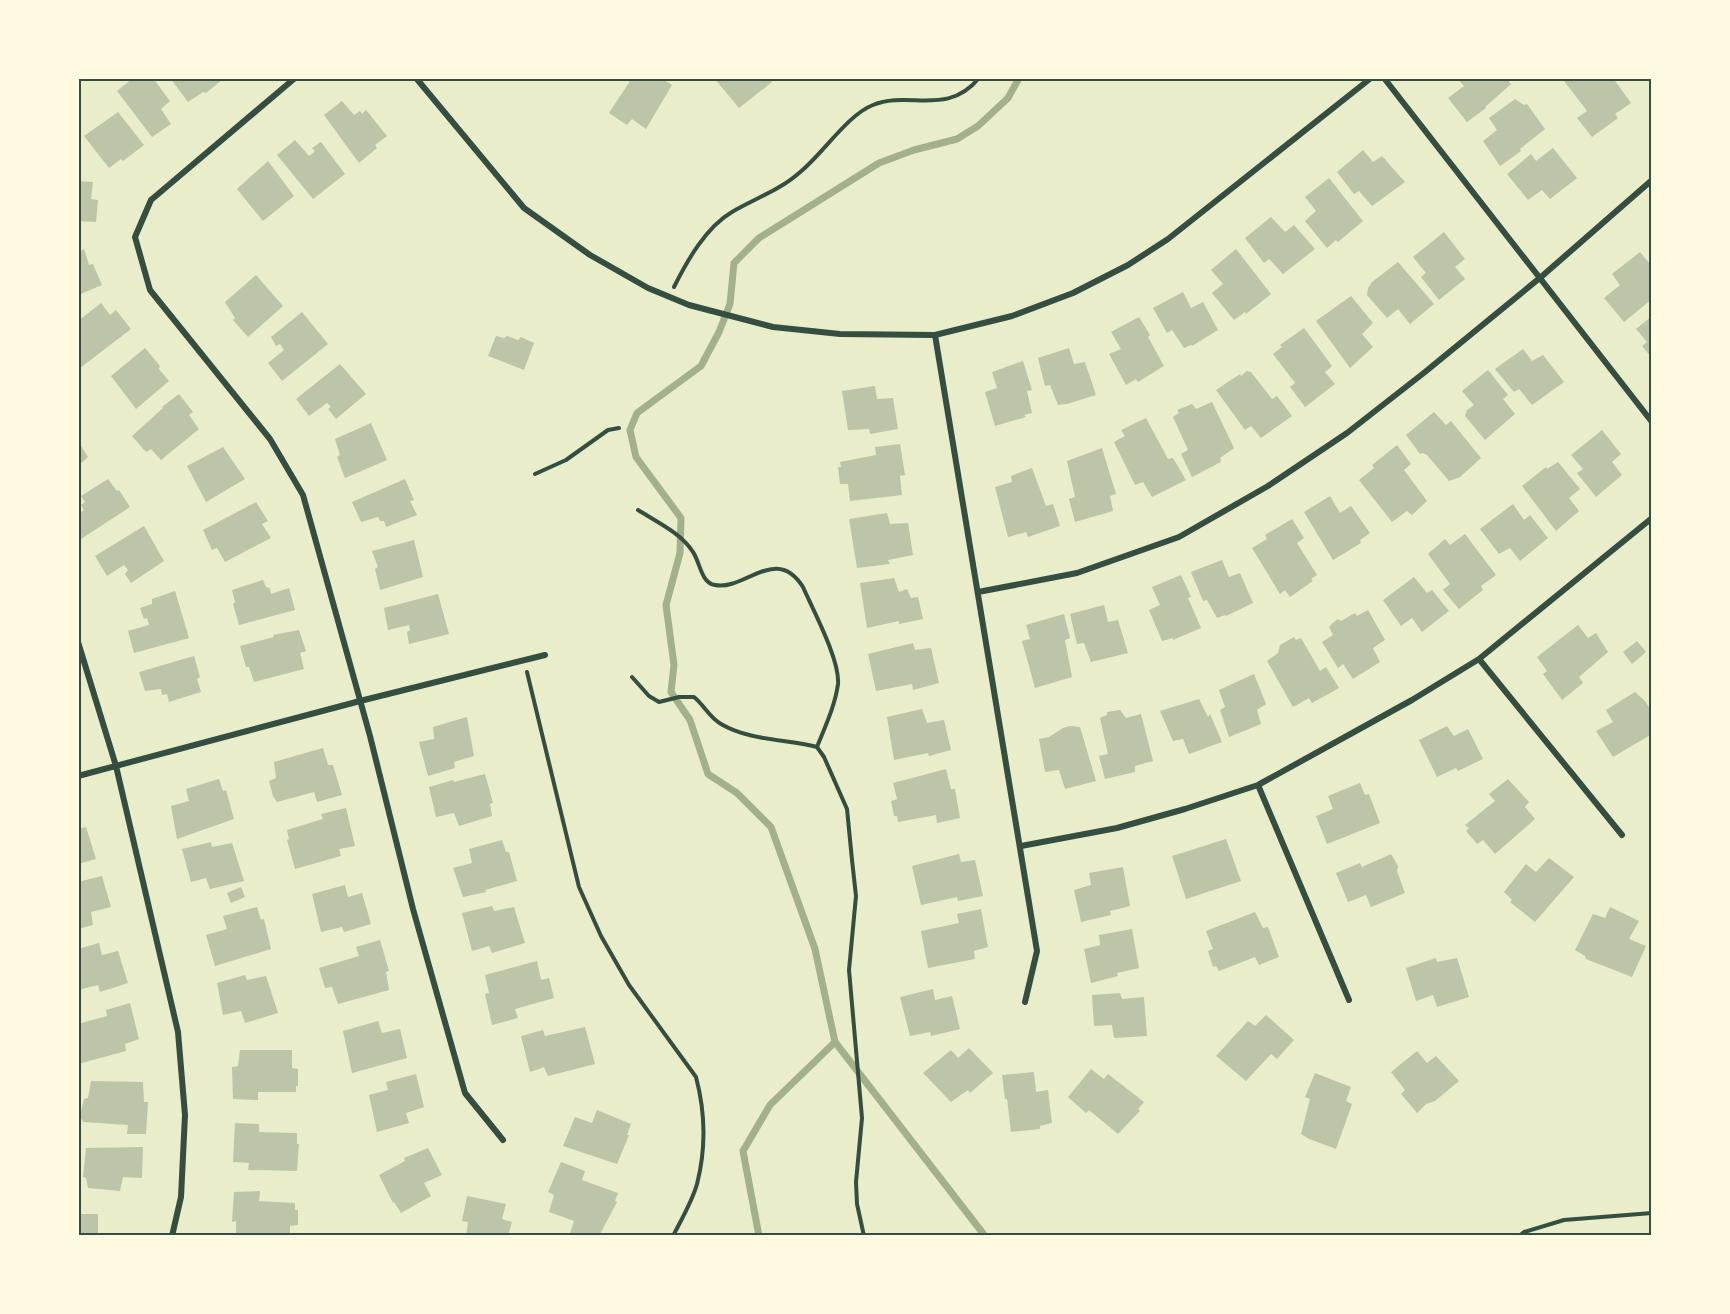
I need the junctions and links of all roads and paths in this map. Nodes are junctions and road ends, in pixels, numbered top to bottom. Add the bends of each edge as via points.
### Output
1 (295, 78) edge
2 (416, 78) edge
3 (979, 78) edge
4 (1371, 78) edge
5 (1384, 78) edge
6 (1652, 180) edge
7 (1541, 277) junction
8 (668, 297) junction
9 (935, 335) junction
10 (1652, 422) edge
11 (619, 428) dead end
12 (536, 474) dead end
13 (638, 510) dead end
14 (1652, 518) edge
15 (978, 592) junction
16 (78, 642) edge
17 (545, 655) dead end
18 (1479, 659) junction
19 (524, 660) junction
20 (632, 677) dead end
21 (360, 701) junction
22 (817, 747) junction
23 (116, 766) junction
24 (78, 776) edge
25 (1258, 785) junction
26 (1622, 835) dead end
27 (1021, 846) junction
28 (1349, 1000) dead end
29 (1025, 1002) dead end
30 (502, 1140) dead end
31 (1652, 1213) edge
32 (172, 1236) edge
33 (673, 1236) edge
34 (864, 1236) edge
35 (1519, 1236) edge

1 - 21 street via 151,200 135,237 150,290 270,439 303,495
2 - 8 street via 524,208 590,255
3 - 8 path via 964,91 944,100 892,100 861,111 789,182 730,213 713,227 683,268
4 - 9 street via 1168,239 1128,265 1073,293 1012,316
5 - 7 street
6 - 7 street
7 - 10 street
7 - 15 street via 1347,433 1268,486 1179,537 1077,573
8 - 9 street via 772,327 840,334
9 - 15 street
11 - 12 path via 608,430 566,460
13 - 22 path via 684,541 713,585 774,569 797,577 834,659 838,682
14 - 18 street
15 - 27 street
16 - 23 street
17 - 19 street
18 - 25 street
18 - 26 street
19 - 21 street
19 - 33 path via 579,887 629,986 696,1077 704,1135 696,1184
20 - 22 path via 649,696 661,702 694,697 709,715 740,732
21 - 23 street
21 - 30 street via 412,909 465,1094
22 - 34 path via 847,809 856,896 849,970 862,1118 857,1204
23 - 24 street
23 - 32 street via 178,1032 185,1115 181,1197
25 - 27 street via 1117,828
25 - 28 street
27 - 29 street via 1037,951
31 - 35 path via 1564,1220

